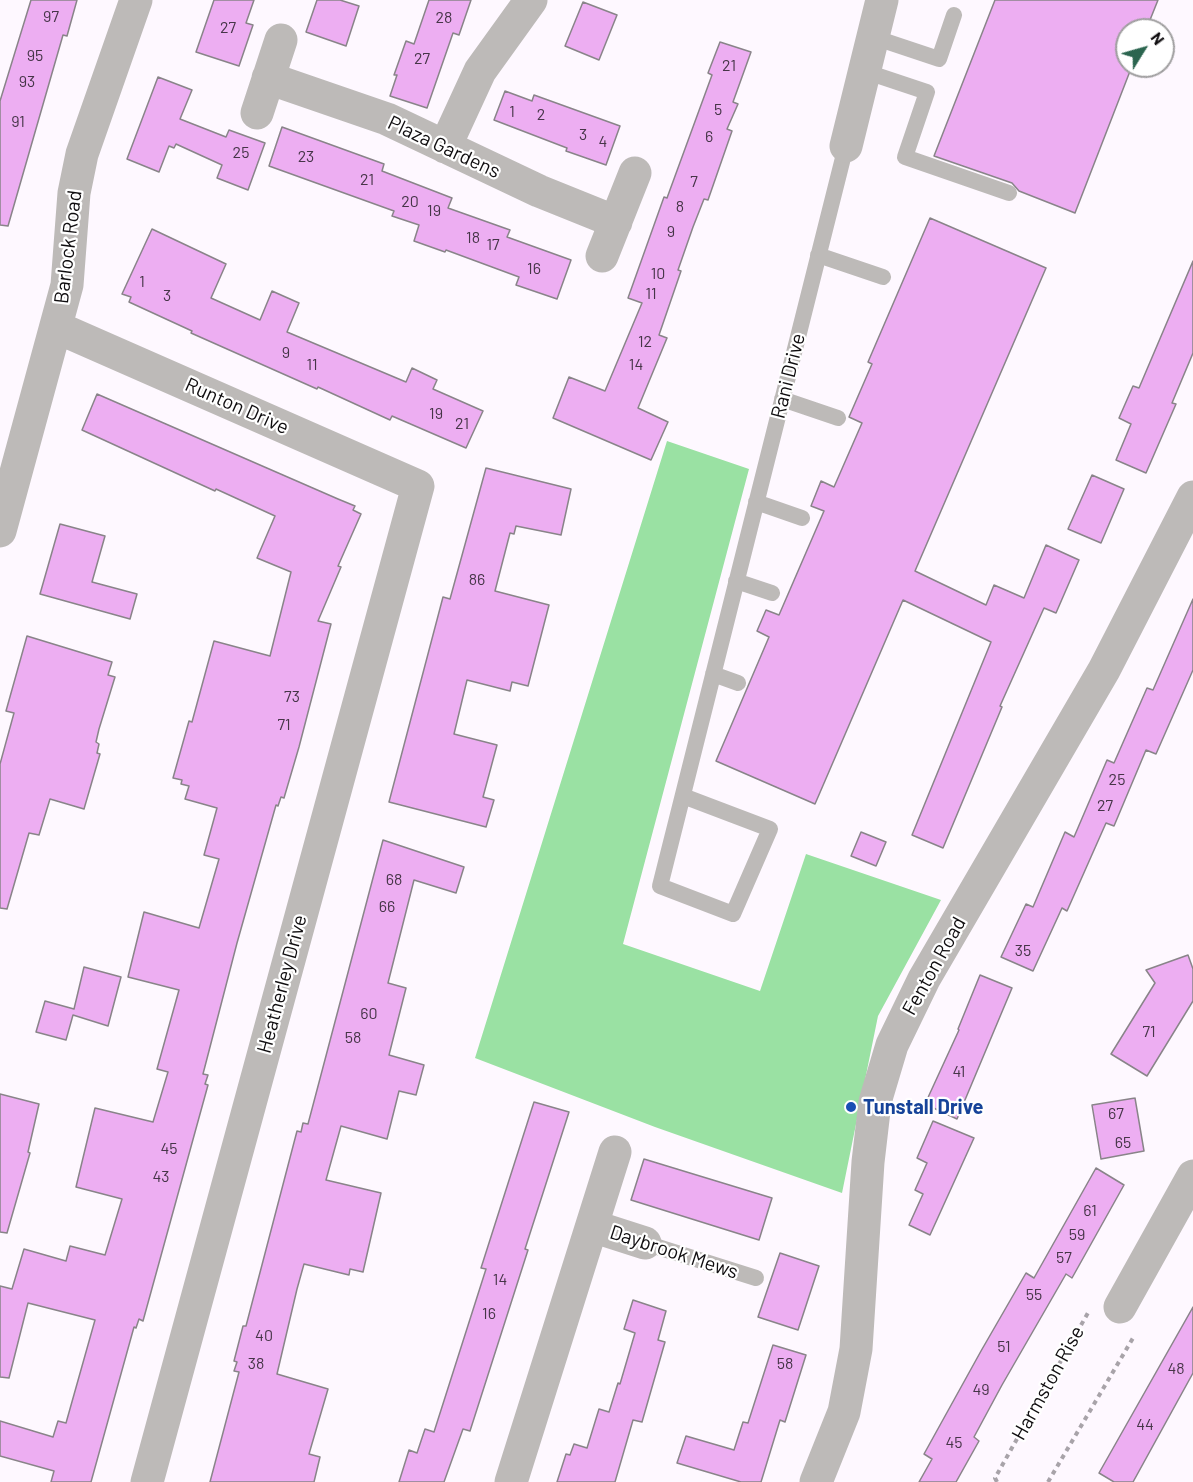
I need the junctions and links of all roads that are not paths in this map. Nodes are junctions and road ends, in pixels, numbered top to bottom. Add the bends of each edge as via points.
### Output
1 (136, 0) edge
2 (531, 0) edge
3 (882, 0) edge
4 (954, 15) dead end
5 (873, 37) junction
6 (281, 40) dead end
7 (864, 71) junction
8 (268, 78) junction
9 (257, 113) dead end
10 (846, 146) joint
11 (445, 147) junction
12 (635, 173) dead end
13 (1009, 193) dead end
14 (616, 222) junction
15 (818, 255) junction
16 (603, 256) dead end
17 (883, 277) dead end
18 (56, 327) junction
19 (782, 399) junction
20 (838, 418) dead end
21 (418, 486) joint
22 (1193, 497) edge
23 (756, 502) junction
24 (802, 518) dead end
25 (0, 531) edge
26 (736, 581) junction
27 (772, 593) dead end
28 (713, 674) junction
29 (738, 683) dead end
30 (682, 796) junction
31 (615, 1152) dead end
32 (1193, 1176) edge
33 (592, 1226) junction
34 (645, 1243) joint
35 (756, 1278) dead end
36 (1120, 1307) road end
37 (147, 1482) edge
38 (511, 1482) edge
39 (816, 1482) edge

1 - 18 street, Barlock Road via 82,153 74,193 67,285
2 - 11 street via 480,71
3 - 5 street, Rani Drive
4 - 5 lane via 939,59
5 - 7 street, Rani Drive
6 - 8 street
7 - 10 street, Rani Drive
7 - 13 lane via 927,92 905,157
8 - 9 street
8 - 11 street, Plaza Gardens via 387,119
10 - 15 lane, Rani Drive
11 - 14 street, Plaza Gardens
12 - 14 street
14 - 16 street
15 - 17 lane
15 - 19 lane, Rani Drive
18 - 21 street, Runton Drive
18 - 25 street, Barlock Road
19 - 20 lane
19 - 23 lane, Rani Drive
21 - 37 street, Heatherley Drive
22 - 39 street, Fenton Road via 1104,670 924,980 892,1045 875,1102 856,1349 844,1412
23 - 24 lane
23 - 26 lane, Rani Drive
26 - 27 lane
26 - 28 lane, Rani Drive
28 - 29 lane
28 - 30 lane, Rani Drive
30 - 30 lane, Rani Drive via 770,829 733,914 660,886
31 - 33 street, Daybrook Mews
32 - 36 street
33 - 34 street, Daybrook Mews
33 - 38 street, Daybrook Mews via 578,1269 566,1351
34 - 35 lane, Daybrook Mews

